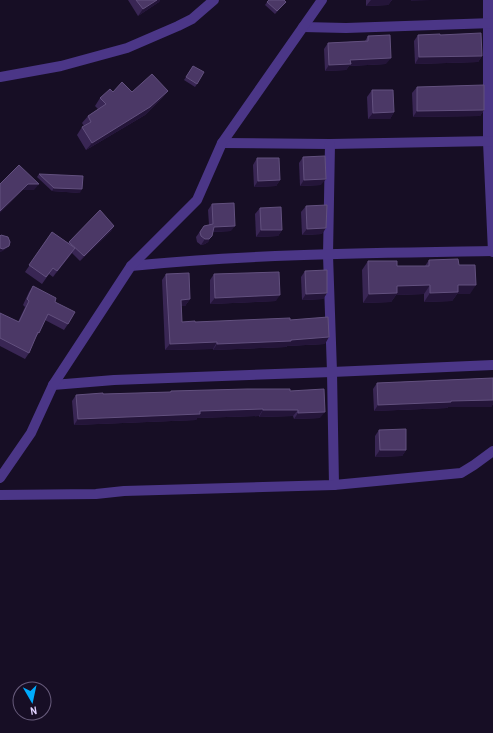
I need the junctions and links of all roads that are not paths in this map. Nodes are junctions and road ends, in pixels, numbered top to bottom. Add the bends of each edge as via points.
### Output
1 (214, 0) edge
2 (322, 0) edge
3 (488, 0) edge
4 (491, 23) edge
5 (303, 27) junction
6 (0, 77) edge
7 (490, 141) edge
8 (222, 143) junction
9 (330, 144) junction
10 (493, 251) edge
11 (328, 255) junction
12 (131, 266) junction
13 (493, 365) edge
14 (332, 372) junction
15 (53, 385) junction
16 (493, 451) edge
17 (0, 478) edge
18 (334, 485) junction
19 (0, 495) edge

1 - 6 street via 178,26 127,48 61,66
2 - 5 street
3 - 4 street
4 - 5 street
4 - 7 street
5 - 8 street
7 - 9 street
7 - 10 street
8 - 9 street
8 - 12 street via 196,200
9 - 11 street
10 - 11 street
11 - 12 street
11 - 14 street
12 - 15 street
13 - 14 street
14 - 15 street via 114,380
14 - 18 street
15 - 17 street via 31,433
16 - 18 street via 461,473
18 - 19 street

